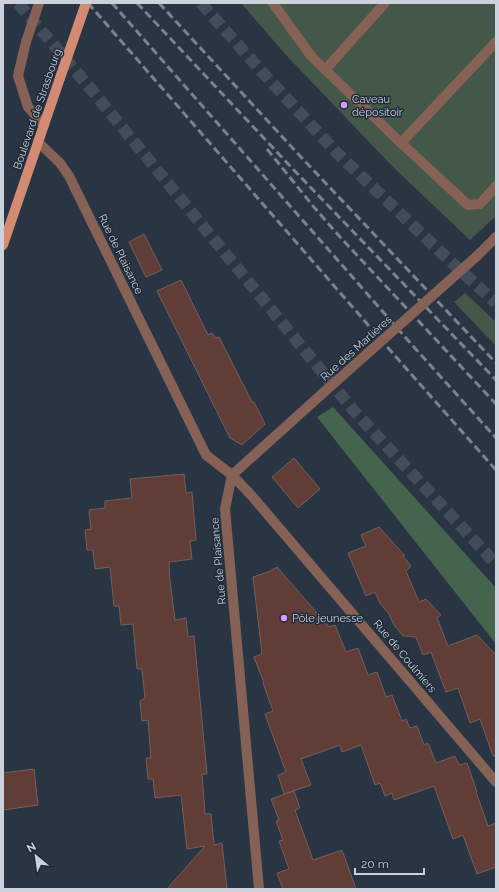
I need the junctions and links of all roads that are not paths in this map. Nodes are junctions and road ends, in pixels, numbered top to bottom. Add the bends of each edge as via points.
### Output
1 (39, 3) edge
2 (86, 3) edge
3 (273, 3) edge
4 (385, 3) edge
5 (496, 42) edge
6 (325, 70) junction
7 (44, 126) junction
8 (38, 142) junction
9 (401, 143) junction
10 (496, 186) edge
11 (496, 237) edge
12 (4, 239) edge
13 (232, 475) junction
14 (496, 782) edge
15 (259, 889) edge

1 - 7 street, bridge via 18,76 28,107
2 - 7 main road, Boulevard de Strasbourg, bridge
3 - 6 street via 311,56
4 - 6 street
5 - 9 street
6 - 9 street
7 - 8 main road, Boulevard de Strasbourg
8 - 12 main road, Boulevard de Strasbourg
8 - 13 street, Rue de Plaisance via 70,176 206,455
9 - 10 street via 468,205 480,204
11 - 13 street, Rue des Marlières, bridge
13 - 14 street, Rue de Coulmiers
13 - 15 street, Rue de Plaisance via 226,509

